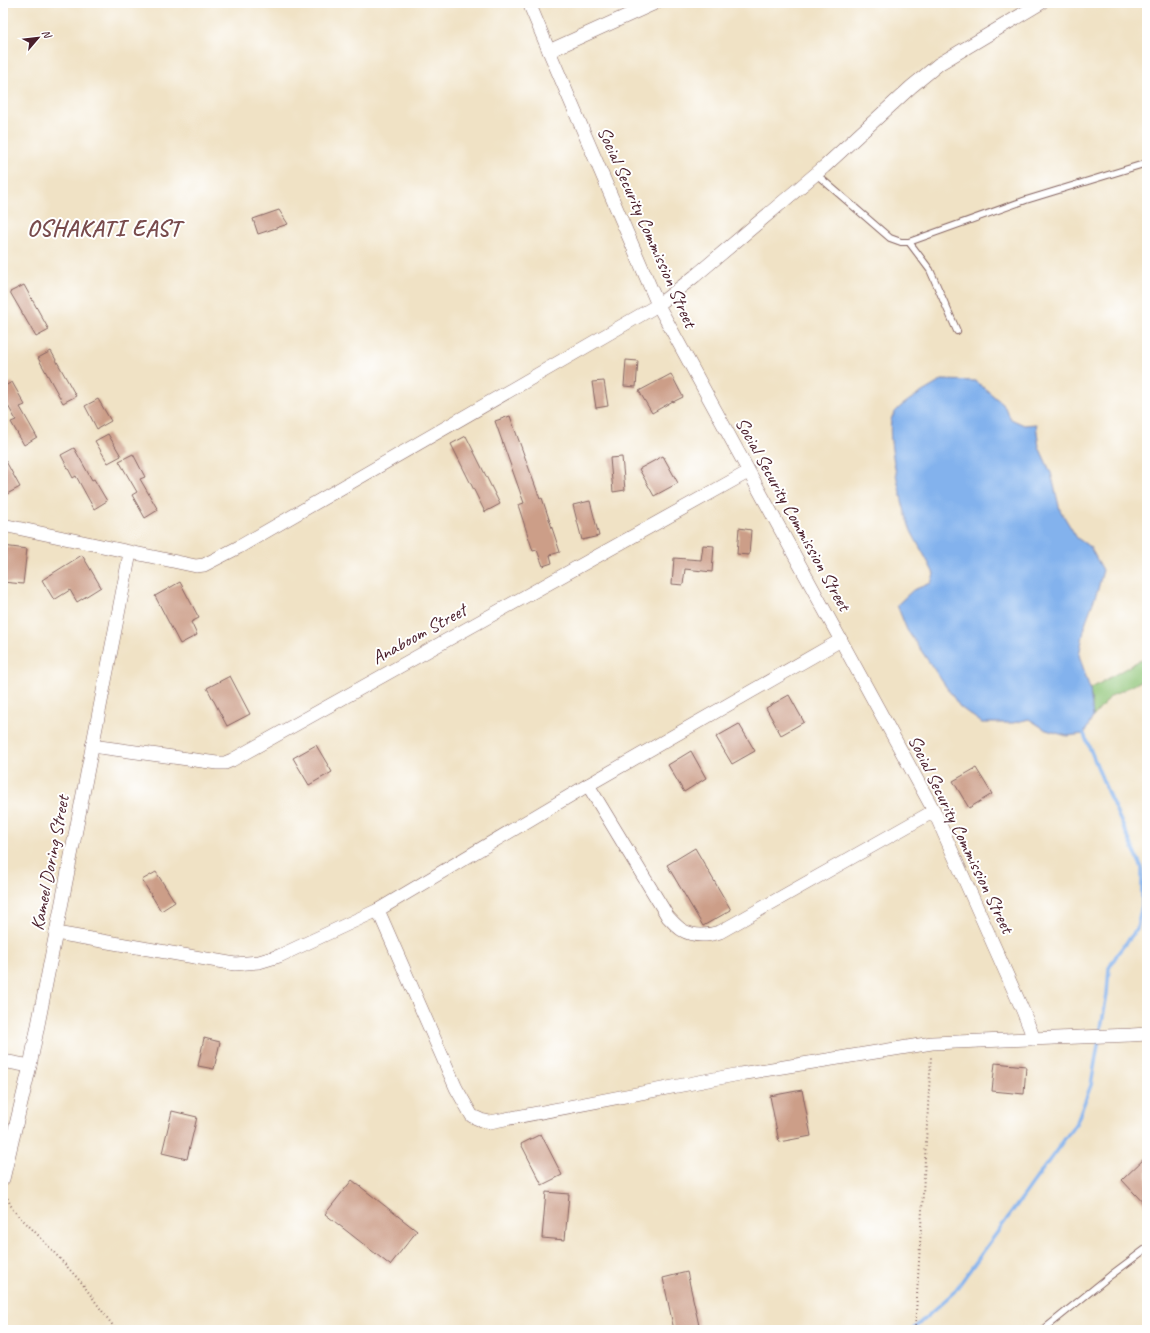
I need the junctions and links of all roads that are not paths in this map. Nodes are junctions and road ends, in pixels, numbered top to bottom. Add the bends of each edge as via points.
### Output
1 (529, 3) edge
2 (655, 3) edge
3 (1041, 3) edge
4 (549, 51) junction
5 (1147, 163) edge
6 (816, 174) junction
7 (908, 242) junction
8 (658, 305) junction
9 (958, 331) dead end
10 (748, 472) junction
11 (3, 525) edge
12 (130, 553) junction
13 (841, 640) junction
14 (92, 746) junction
15 (588, 785) junction
16 (934, 811) junction
17 (378, 910) junction
18 (56, 933) junction
19 (1147, 1034) edge
20 (1034, 1039) junction
21 (3, 1061) edge
22 (30, 1066) junction
23 (3, 1179) edge
24 (1147, 1248) edge
25 (1043, 1330) edge

1 - 4 street, Social Security Commission Street
2 - 4 street
3 - 6 street via 939,64
4 - 8 street, Social Security Commission Street
5 - 7 lane via 1026,200
6 - 7 lane via 890,238
6 - 8 street
7 - 9 lane via 930,270
8 - 10 street, Social Security Commission Street
8 - 12 street via 204,565 196,566
10 - 13 street, Social Security Commission Street
10 - 14 street, Anaboom Street via 225,763
11 - 12 street
12 - 14 street, Kameel Doring Street
13 - 15 street
13 - 16 street, Social Security Commission Street
14 - 18 street, Kameel Doring Street
15 - 16 street via 668,917 681,930 706,936 720,932
15 - 17 street
16 - 20 street, Social Security Commission Street
17 - 18 street via 279,956 259,962 235,964
17 - 20 street via 456,1088 472,1116 490,1122 740,1074 932,1043
18 - 22 street, Kameel Doring Street
19 - 20 street
21 - 22 street
22 - 23 street, Kameel Doring Street
24 - 25 lane

